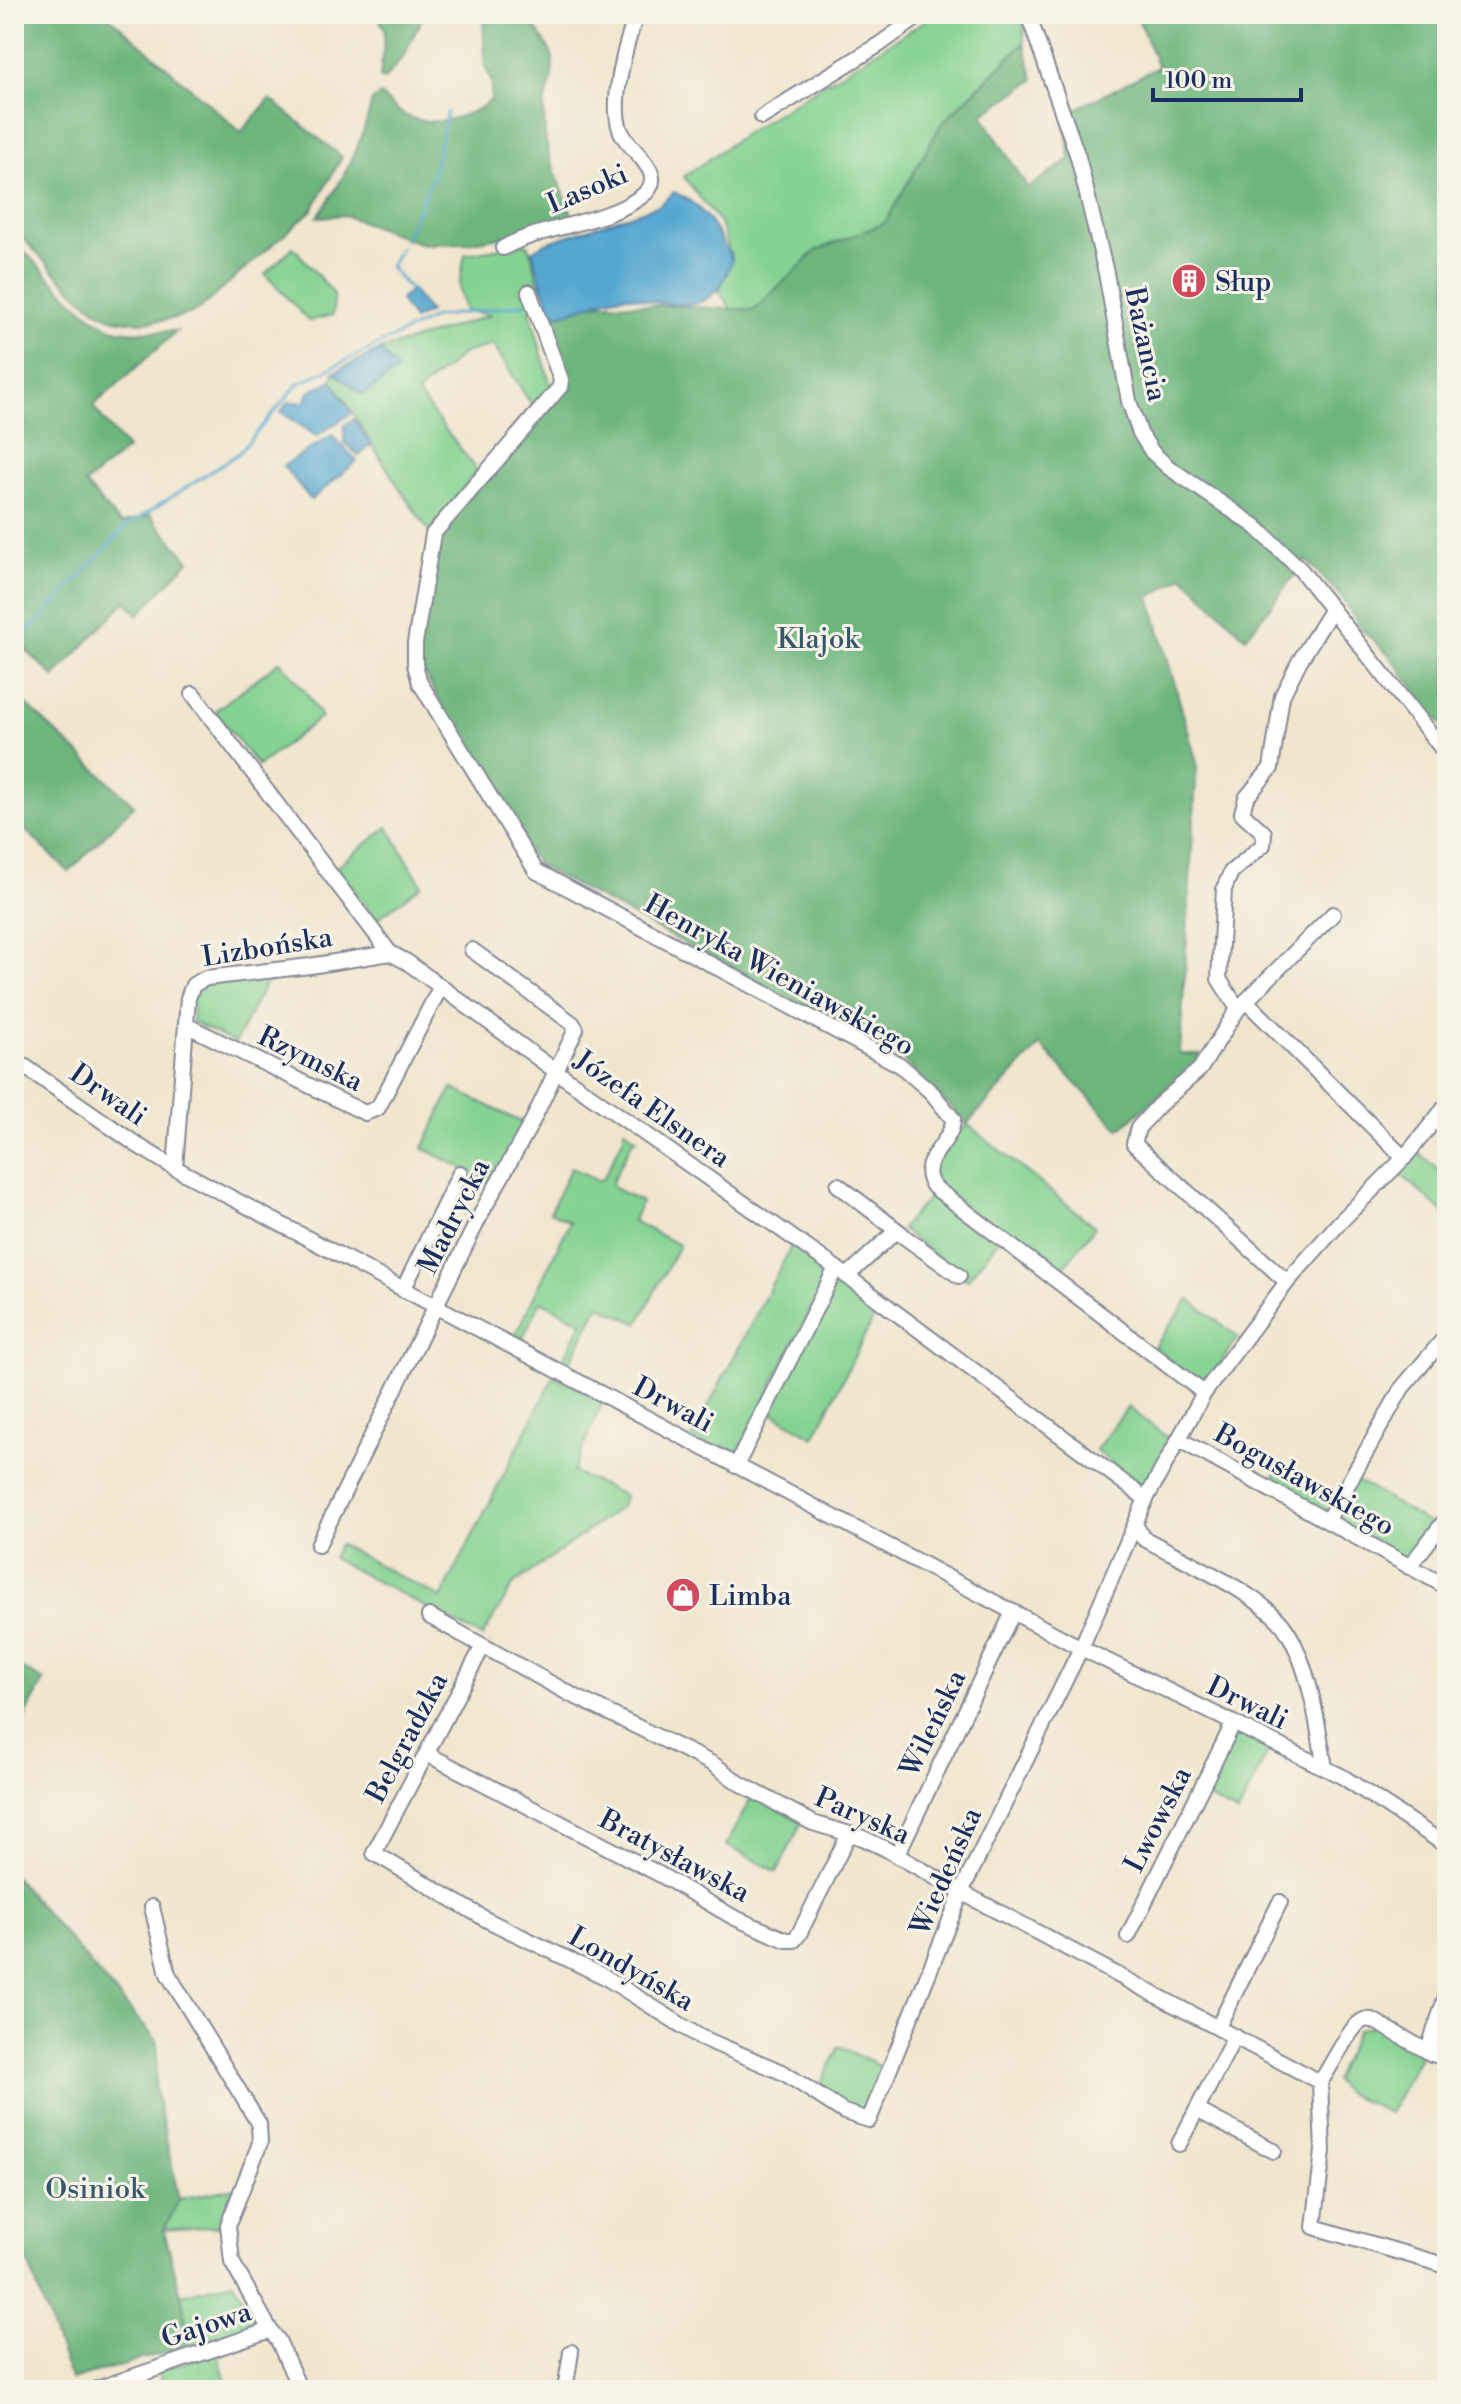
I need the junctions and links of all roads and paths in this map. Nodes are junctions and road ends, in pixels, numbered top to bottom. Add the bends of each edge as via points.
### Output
1 (637, 14) edge
2 (922, 14) edge
3 (1028, 14) edge
4 (762, 117) dead end
5 (503, 248) dead end
6 (529, 292) dead end
7 (1332, 609) junction
8 (193, 694) dead end
9 (1447, 755) edge
10 (1333, 914) dead end
11 (472, 950) dead end
12 (390, 953) junction
13 (440, 988) junction
14 (1242, 1005) junction
15 (186, 1025) junction
16 (14, 1059) edge
17 (557, 1072) junction
18 (1447, 1105) edge
19 (1404, 1158) junction
20 (175, 1168) junction
21 (460, 1173) dead end
22 (838, 1185) dead end
23 (902, 1234) junction
24 (842, 1272) junction
25 (959, 1276) dead end
26 (1287, 1282) junction
27 (403, 1290) junction
28 (436, 1307) junction
29 (1447, 1335) edge
30 (1204, 1393) junction
31 (1180, 1440) junction
32 (736, 1466) junction
33 (1146, 1499) junction
34 (1447, 1518) edge
35 (1327, 1521) junction
36 (1136, 1526) junction
37 (318, 1545) dead end
38 (1409, 1567) junction
39 (1447, 1587) edge
40 (1013, 1612) junction
41 (429, 1616) dead end
42 (483, 1646) junction
43 (1081, 1648) junction
44 (1233, 1724) junction
45 (427, 1754) junction
46 (1325, 1768) junction
47 (849, 1834) junction
48 (1447, 1846) edge
49 (374, 1853) joint
50 (897, 1855) junction
51 (961, 1892) junction
52 (1280, 1902) dead end
53 (152, 1907) dead end
54 (1128, 1936) dead end
55 (1447, 1993) edge
56 (1218, 2027) junction
57 (1235, 2036) junction
58 (1440, 2056) edge
59 (1320, 2082) junction
60 (1197, 2110) junction
61 (869, 2120) joint
62 (1179, 2144) dead end
63 (1274, 2151) dead end
64 (1447, 2266) edge
65 (270, 2330) junction
66 (571, 2352) dead end
67 (94, 2390) edge
68 (300, 2390) edge
69 (565, 2390) edge

1 - 5 street, Lasoki via 617,117 622,136 649,167 648,190 608,212
2 - 4 street
3 - 7 street, Bażancia via 1078,157 1140,433 1168,467 1255,526
6 - 30 street, Henryka Wieniawskiego via 560,387 433,534 415,643 420,683 505,823 536,871 900,1065 953,1119 951,1132 928,1164 934,1187
7 - 9 street, Bażancia
7 - 14 street via 1282,696 1271,768 1246,798 1242,813 1264,833 1263,845 1231,872 1224,889 1219,979
8 - 12 street, Józefa Elsnera
10 - 14 street
11 - 17 street, Madrycka via 575,1025
12 - 13 street, Józefa Elsnera
12 - 15 street, Lizbońska via 202,979 190,992
13 - 15 street, Rzymska via 378,1108 365,1113
13 - 17 street, Józefa Elsnera
14 - 19 street
14 - 26 street via 1200,1069 1138,1128 1134,1144
15 - 20 street, Lizbońska
16 - 20 street, Drwali
17 - 24 street, Józefa Elsnera
17 - 28 street, Madrycka
18 - 19 street
19 - 26 street
20 - 27 street, Drwali
21 - 27 street
22 - 23 street
23 - 24 street via 893,1234
23 - 25 street
24 - 32 street
24 - 33 street, Józefa Elsnera
26 - 30 street
27 - 28 street, Drwali
28 - 32 street, Drwali
28 - 37 street, Madrycka
29 - 35 street via 1402,1388
30 - 31 street
31 - 33 street
31 - 35 street, Bogusławskiego
32 - 40 street, Drwali
33 - 36 street
34 - 38 street
35 - 38 street, Bogusławskiego
36 - 43 street, Wiedeńska
36 - 46 street via 1143,1538 1257,1600 1288,1632 1312,1693
38 - 39 street, Bogusławskiego
40 - 43 street, Drwali
40 - 50 street, Wileńska
41 - 42 street, Paryska
42 - 45 street, Belgradzka
42 - 47 street, Paryska via 713,1764 803,1818
43 - 44 street, Drwali
43 - 51 street, Wiedeńska
44 - 46 street, Drwali
44 - 54 street, Lwowska
45 - 47 street, Bratysławska via 786,1940 799,1934
45 - 49 street, Belgradzka
46 - 48 street
47 - 50 street, Paryska
49 - 61 street, Londyńska via 487,1920 605,1977 700,2037 784,2073 844,2112
50 - 51 street, Paryska
51 - 56 street, Paryska
51 - 61 street, Wiedeńska
52 - 56 street
53 - 65 street via 168,1974 259,2124 260,2143 228,2225 232,2262
55 - 58 street via 1430,2044
56 - 57 street, Paryska
57 - 59 street, Paryska
57 - 60 street
58 - 59 street via 1367,2019 1352,2030
59 - 64 street via 1323,2151 1314,2227
60 - 62 street
60 - 63 street
65 - 67 street, Gajowa
65 - 68 street, Gajowa
66 - 69 street

